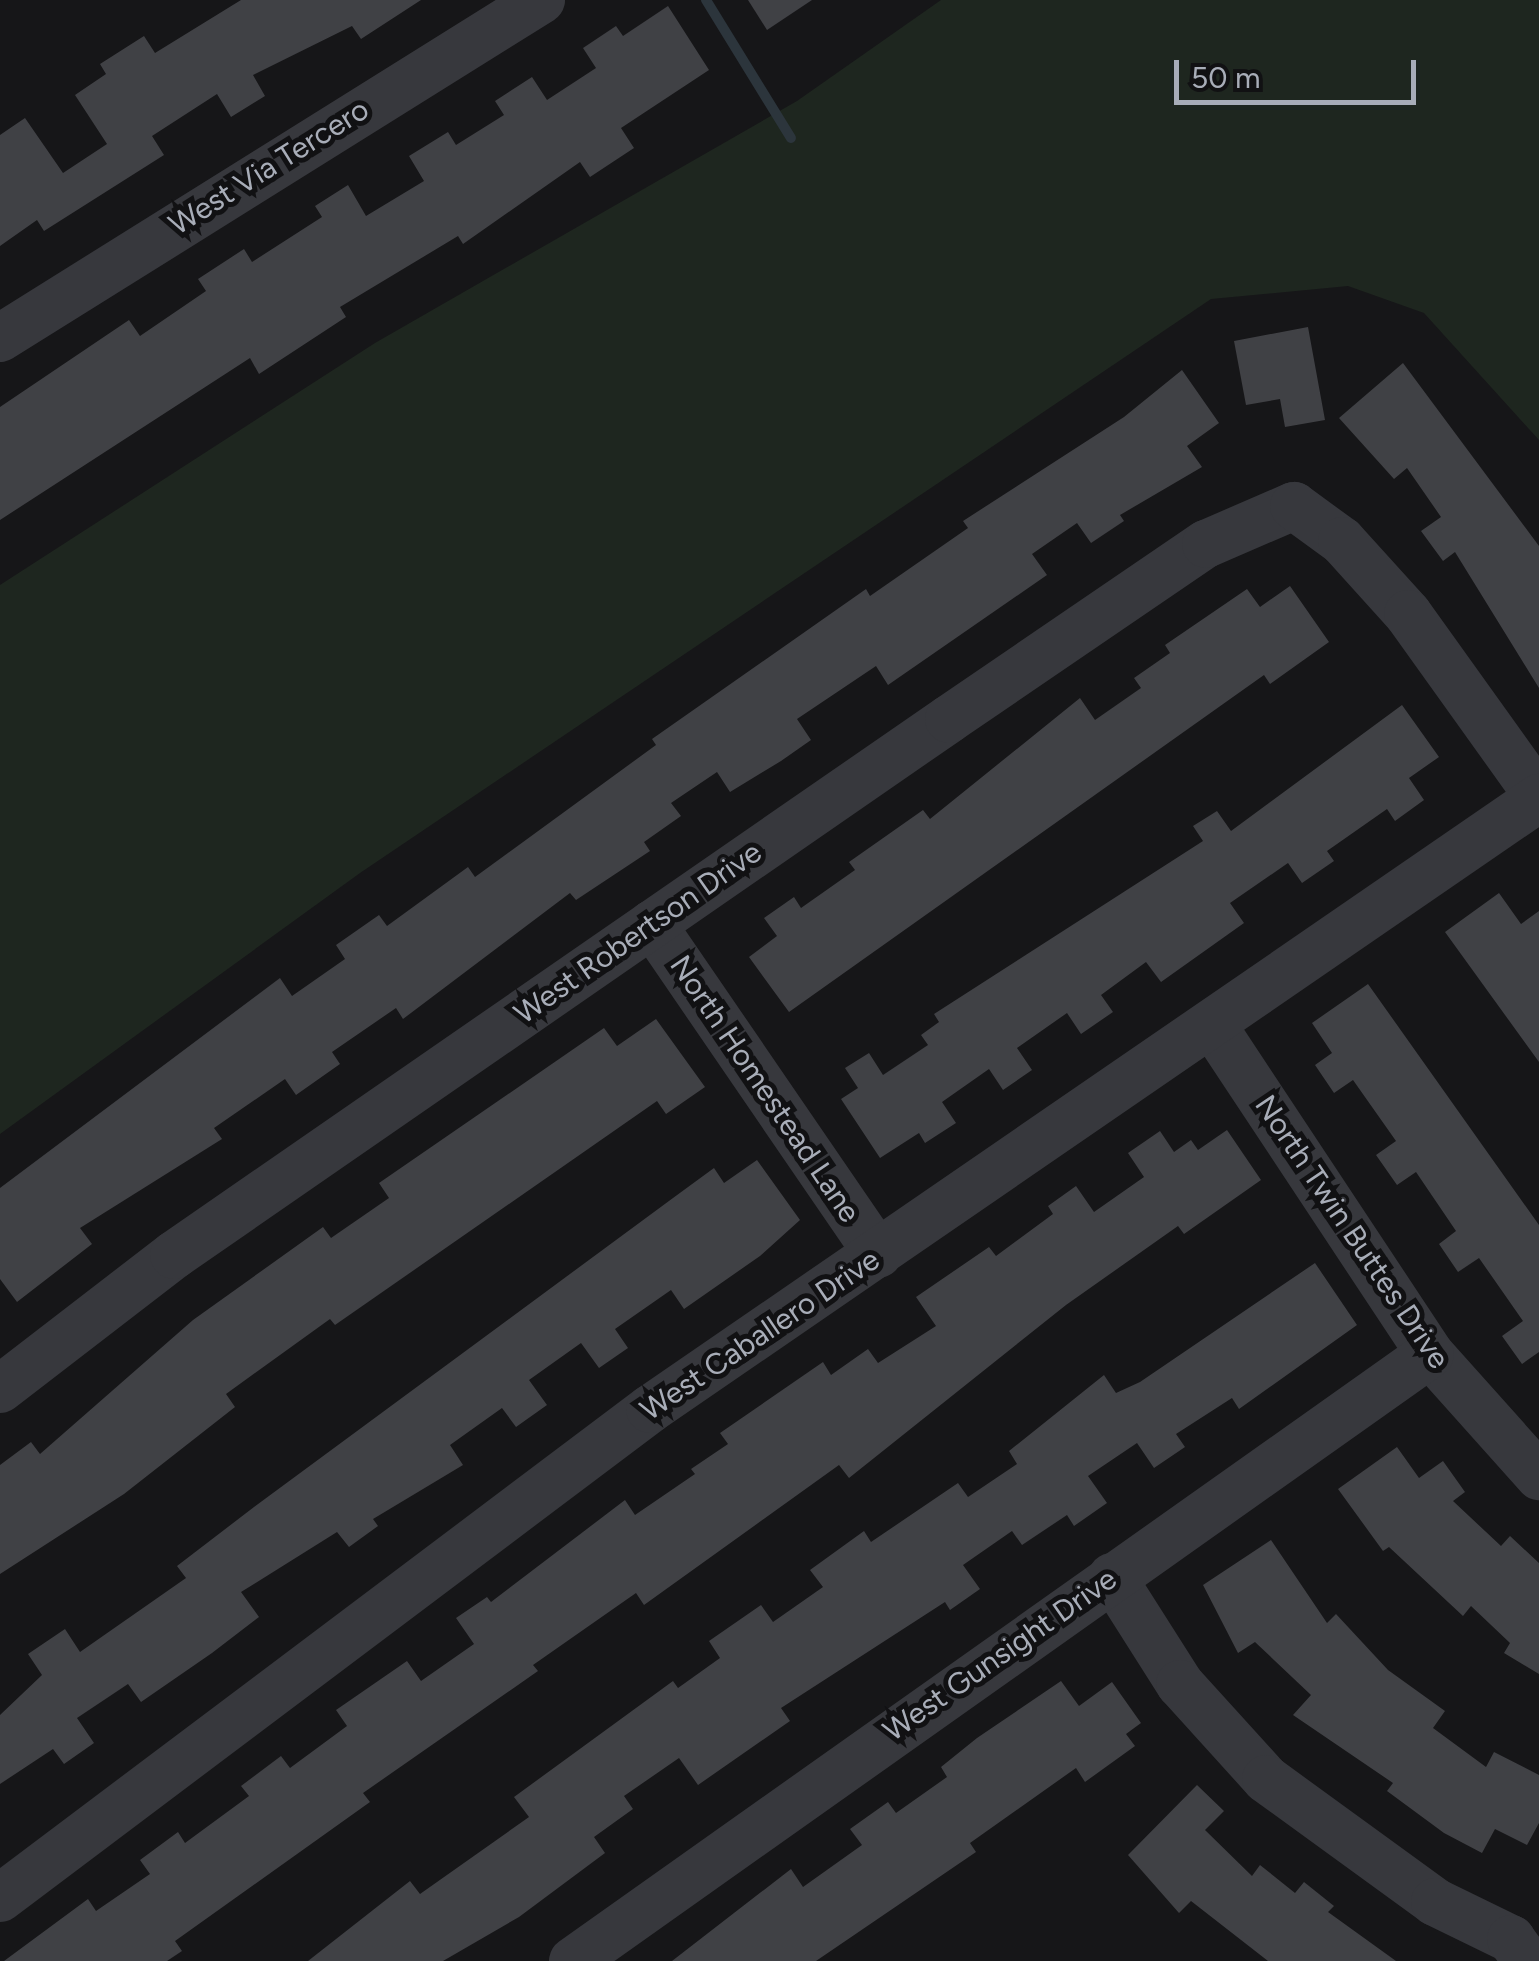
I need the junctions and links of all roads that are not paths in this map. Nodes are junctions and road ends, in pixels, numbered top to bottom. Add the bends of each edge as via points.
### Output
1 (541, 0) edge
2 (0, 338) edge
3 (1539, 797) edge
4 (652, 924) junction
5 (1213, 1026) junction
6 (878, 1254) junction
7 (1430, 1354) junction
8 (0, 1390) edge
9 (1539, 1476) edge
10 (1112, 1577) junction
11 (0, 1898) edge
12 (573, 1961) edge
13 (1527, 1961) edge

1 - 2 street, West Via Tercero
3 - 4 street, West Robertson Drive via 1408,614 1342,541 1294,506 1206,544
3 - 5 street, West Caballero Drive
4 - 6 street, North Homestead Lane
4 - 8 street, West Robertson Drive via 174,1255
5 - 6 street, West Caballero Drive
5 - 7 street, North Twin Buttes Drive
6 - 11 street, West Caballero Drive via 650,1409
7 - 9 street, North Twin Buttes Drive
7 - 10 street, West Gunsight Drive
10 - 12 street, West Gunsight Drive
10 - 13 street via 1180,1684 1266,1779 1435,1902 1511,1938

